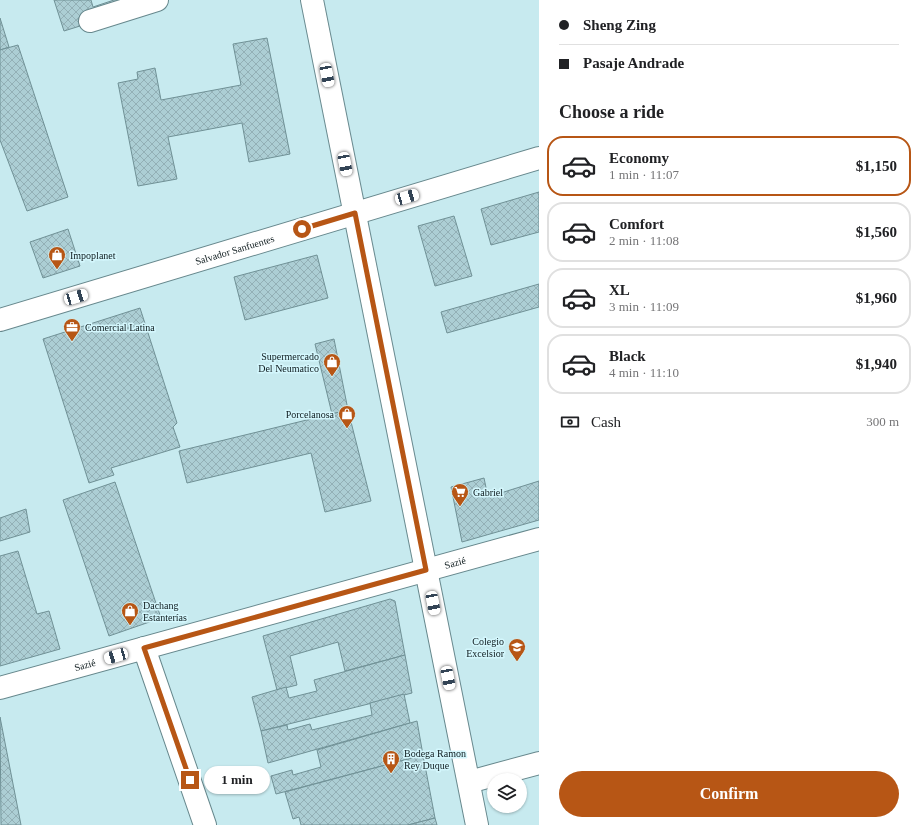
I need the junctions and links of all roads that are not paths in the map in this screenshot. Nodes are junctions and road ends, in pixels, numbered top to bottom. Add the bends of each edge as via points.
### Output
1 (157, 0) edge
2 (312, 0) edge
3 (90, 21) dead end
4 (539, 158) edge
5 (355, 213) junction
6 (0, 320) edge
7 (539, 539) edge
8 (426, 570) junction
9 (144, 648) junction
10 (0, 688) edge
11 (539, 763) edge
12 (469, 782) junction
13 (205, 825) edge
14 (477, 825) edge

1 - 3 street
2 - 5 street
4 - 5 street, Salvador Sanfuentes
5 - 6 street, Salvador Sanfuentes
5 - 8 street
7 - 8 street, Sazié
8 - 9 street, Sazié
8 - 12 street
9 - 10 street, Sazié
9 - 13 street
11 - 12 street
12 - 14 street

